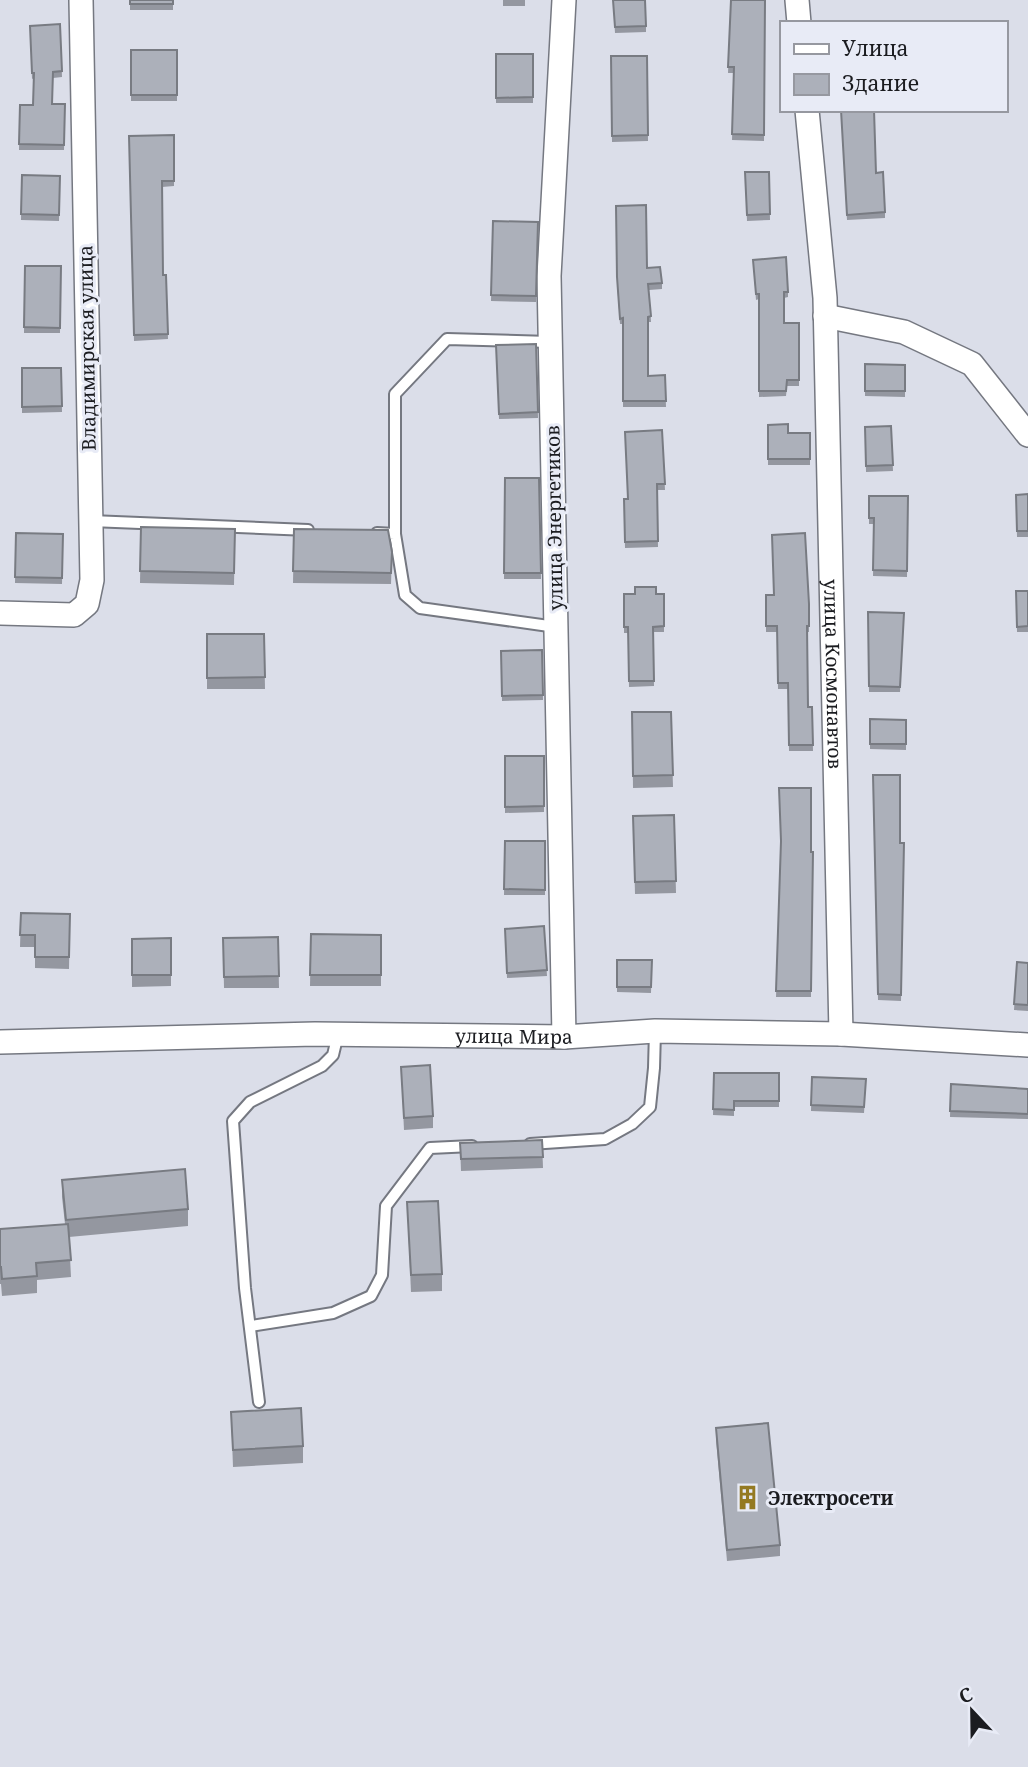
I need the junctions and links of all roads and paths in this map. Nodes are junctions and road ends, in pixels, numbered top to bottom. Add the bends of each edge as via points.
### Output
1 (80, 0) edge
2 (564, 0) edge
3 (797, 0) edge
4 (799, 21) edge
5 (807, 112) edge
6 (825, 316) junction
7 (550, 342) junction
8 (1028, 435) edge
9 (91, 521) junction
10 (326, 531) edge
11 (368, 533) edge
12 (395, 534) junction
13 (0, 613) edge
14 (556, 627) junction
15 (655, 1031) junction
16 (338, 1034) junction
17 (841, 1034) junction
18 (564, 1037) junction
19 (0, 1042) edge
20 (1028, 1045) edge
21 (523, 1144) edge
22 (483, 1146) edge
23 (251, 1326) junction
24 (258, 1402) dead end

1 - 9 street, Владимирская улица
2 - 7 street, улица Энергетиков via 549,276
3 - 4 street
5 - 6 street, улица Космонавтов
6 - 8 street via 904,332 972,364
6 - 17 street, улица Космонавтов
7 - 12 lane via 447,339 395,394
7 - 14 street, улица Энергетиков
9 - 10 lane
9 - 13 street, Владимирская улица via 92,580 87,604 74,615
11 - 12 lane
12 - 14 lane via 405,595 420,608
14 - 18 street, улица Энергетиков
15 - 17 street, улица Мира
15 - 18 street, улица Мира
15 - 21 lane via 650,1107 632,1124 605,1139
16 - 18 street, улица Мира
16 - 19 street, улица Мира
16 - 23 lane via 333,1055 322,1066 250,1102 233,1121
17 - 20 street, улица Мира
22 - 23 lane via 430,1148 386,1206 382,1275 371,1296 333,1313
23 - 24 lane

